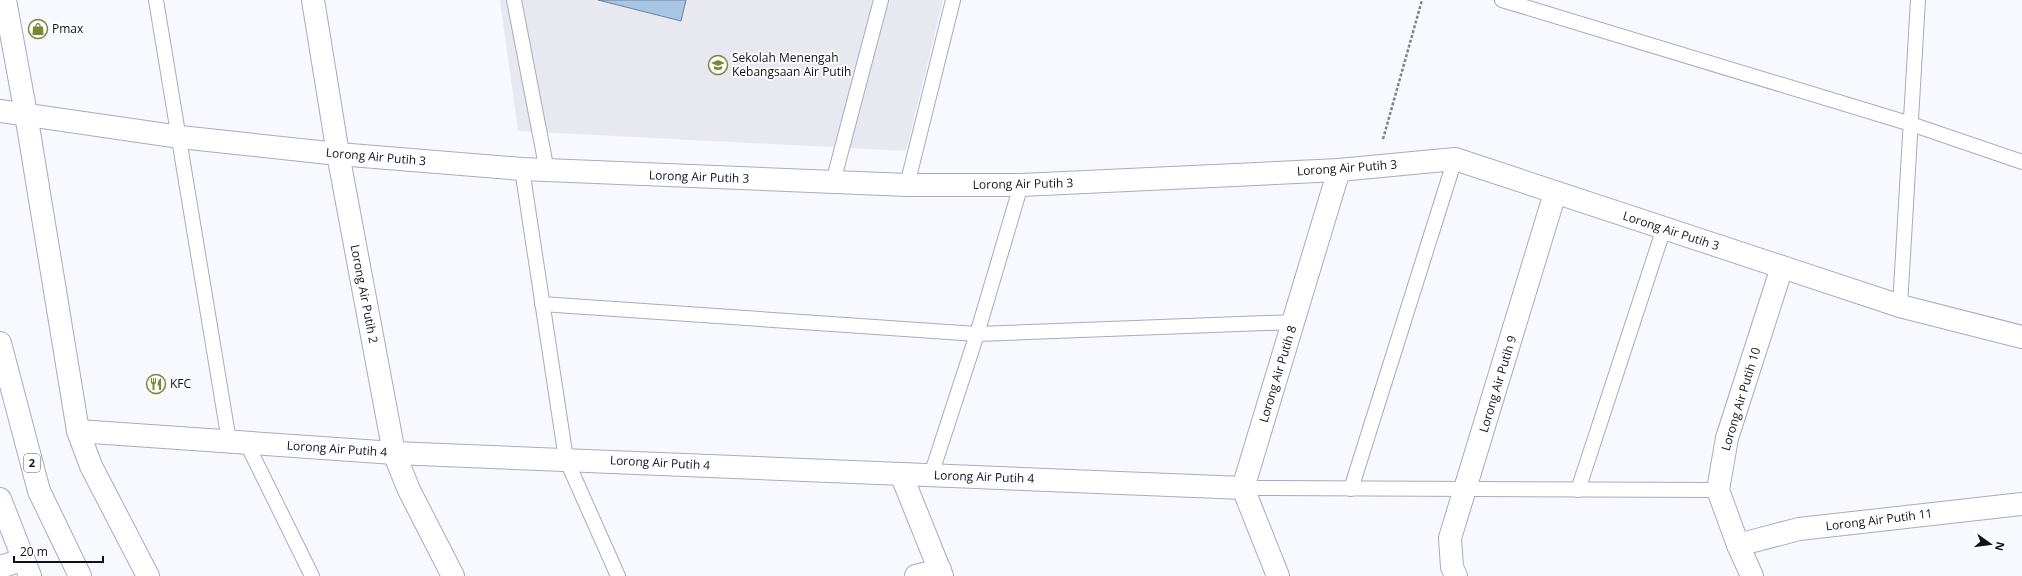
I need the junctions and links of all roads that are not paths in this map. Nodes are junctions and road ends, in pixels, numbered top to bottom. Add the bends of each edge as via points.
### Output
1 (5, 0) edge
2 (156, 0) edge
3 (313, 0) edge
4 (514, 0) edge
5 (881, 0) edge
6 (953, 0) edge
7 (1502, 0) edge
8 (1918, 0) edge
9 (0, 111) edge
10 (26, 114) junction
11 (1911, 124) junction
12 (180, 137) junction
13 (338, 154) junction
14 (1455, 160) junction
15 (2022, 162) edge
16 (522, 169) junction
17 (1339, 170) junction
18 (547, 171) junction
19 (833, 182) junction
20 (907, 185) junction
21 (1021, 185) junction
22 (1555, 193) junction
23 (1664, 228) junction
24 (1782, 267) junction
25 (542, 304) junction
26 (1900, 306) junction
27 (1294, 322) junction
28 (977, 334) junction
29 (2022, 337) edge
30 (0, 343) edge
31 (78, 431) junction
32 (238, 442) junction
33 (394, 453) junction
34 (566, 459) junction
35 (902, 474) junction
36 (931, 475) junction
37 (1244, 488) junction
38 (1351, 489) junction
39 (1466, 489) junction
40 (1578, 490) junction
41 (1718, 490) junction
42 (2022, 504) edge
43 (1, 506) edge
44 (1738, 545) junction
45 (0, 567) edge
46 (26, 568) edge
47 (941, 573) edge
48 (80, 576) edge
49 (148, 576) edge
50 (312, 576) edge
51 (453, 576) edge
52 (618, 576) edge
53 (916, 576) edge
54 (1278, 576) edge
55 (1456, 576) edge
56 (1752, 576) edge

1 - 10 main road
2 - 12 lane
3 - 13 main road, Lorong Air Putih 2
4 - 18 lane
5 - 19 lane
6 - 20 lane
7 - 11 lane
8 - 11 lane
9 - 10 main road, Lorong Air Putih 3
10 - 12 main road, Lorong Air Putih 3
10 - 31 main road
11 - 15 lane
11 - 26 lane
12 - 13 main road, Lorong Air Putih 3
12 - 32 lane
13 - 16 main road, Lorong Air Putih 3
13 - 33 main road, Lorong Air Putih 2
14 - 17 main road, Lorong Air Putih 3
14 - 22 main road, Lorong Air Putih 3
14 - 38 lane
16 - 18 main road, Lorong Air Putih 3
16 - 25 lane
17 - 21 main road, Lorong Air Putih 3
17 - 27 main road, Lorong Air Putih 8
18 - 19 main road, Lorong Air Putih 3
19 - 20 main road, Lorong Air Putih 3
20 - 21 main road, Lorong Air Putih 3
21 - 28 lane
22 - 23 main road, Lorong Air Putih 3
22 - 39 main road, Lorong Air Putih 9
23 - 24 main road, Lorong Air Putih 3
23 - 40 lane
24 - 26 main road, Lorong Air Putih 3
24 - 41 main road, Lorong Air Putih 10 via 1727,438
25 - 28 lane
25 - 34 lane
26 - 29 main road, Lorong Air Putih 3
27 - 28 lane
27 - 37 main road, Lorong Air Putih 8
28 - 36 lane
30 - 48 main road, 2 via 39,491
31 - 32 main road, Lorong Air Putih 4
31 - 49 main road via 91,466
32 - 33 main road, Lorong Air Putih 4
32 - 50 lane
33 - 34 main road, Lorong Air Putih 4
33 - 51 main road, Lorong Air Putih 2 via 409,490
34 - 35 main road, Lorong Air Putih 4
34 - 52 lane
35 - 36 main road, Lorong Air Putih 4
35 - 47 main road
36 - 37 main road, Lorong Air Putih 4
37 - 38 lane
37 - 54 main road
38 - 39 lane
39 - 40 lane
39 - 55 main road, Lorong Air Putih 9 via 1450,538 1452,567
40 - 41 lane
41 - 44 main road, Lorong Air Putih 10
42 - 44 main road, Lorong Air Putih 11 via 1798,529
43 - 46 main road
44 - 56 main road, Lorong Air Putih 10
45 - 46 main road
47 - 53 main road

